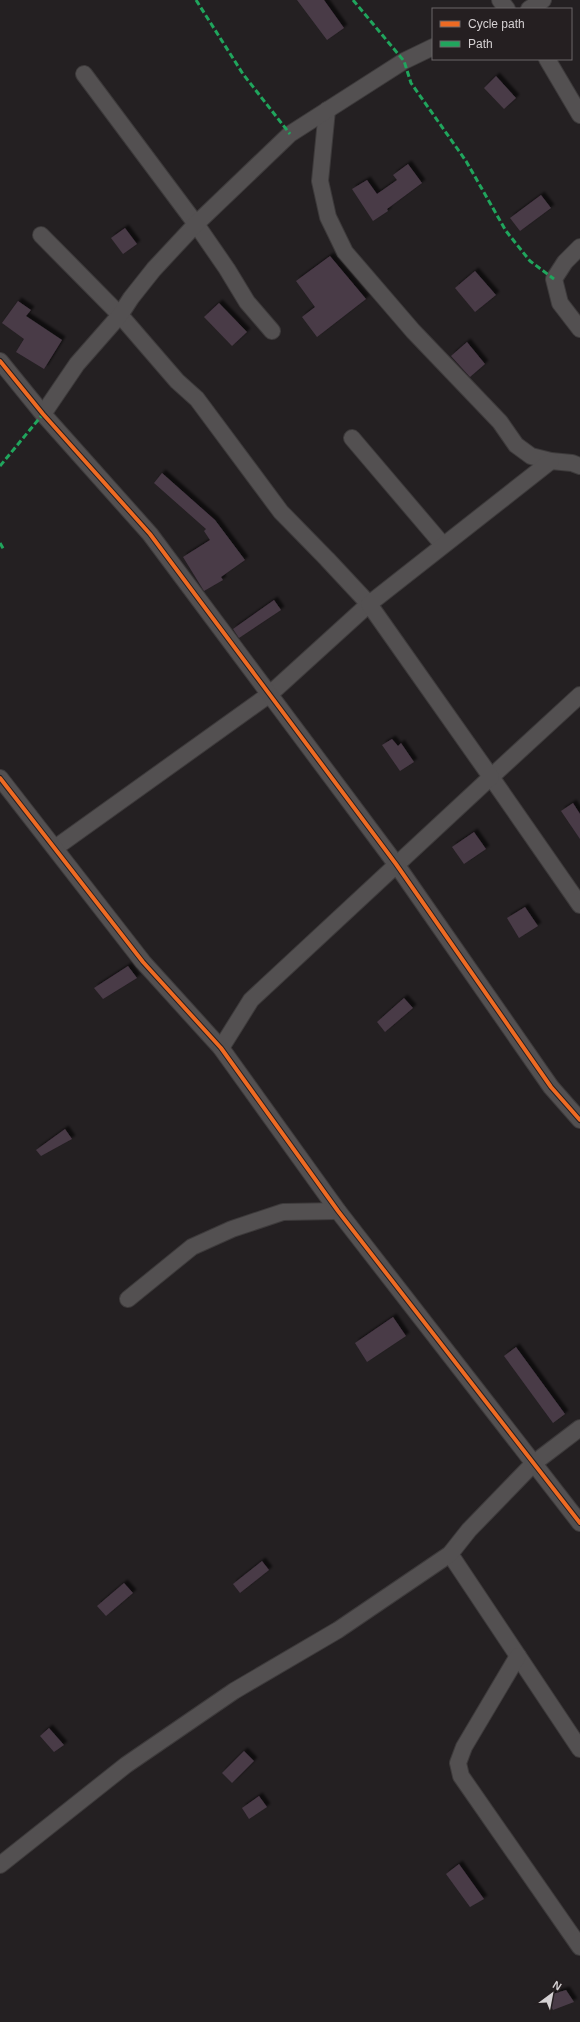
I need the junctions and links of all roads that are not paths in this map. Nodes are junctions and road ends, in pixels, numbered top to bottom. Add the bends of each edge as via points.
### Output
1 (500, 0) edge
2 (542, 0) edge
3 (506, 8) edge
4 (530, 8) edge
5 (432, 47) edge
6 (547, 60) edge
7 (84, 74) dead end
8 (327, 110) junction
9 (580, 115) edge
10 (196, 224) junction
11 (41, 234) dead end
12 (580, 247) edge
13 (120, 315) junction
14 (580, 329) edge
15 (272, 331) dead end
16 (0, 361) edge
17 (43, 414) junction
18 (352, 438) dead end
19 (551, 461) junction
20 (577, 462) edge
21 (443, 544) junction
22 (369, 604) junction
23 (270, 694) junction
24 (580, 695) edge
25 (491, 777) junction
26 (0, 778) edge
27 (55, 848) junction
28 (396, 864) junction
29 (580, 905) edge
30 (221, 1048) junction
31 (580, 1120) edge
32 (338, 1211) junction
33 (128, 1299) dead end
34 (580, 1428) edge
35 (534, 1463) junction
36 (580, 1523) edge
37 (450, 1554) junction
38 (518, 1656) junction
39 (580, 1749) edge
40 (0, 1865) edge
41 (580, 1948) edge

1 - 3 street
2 - 4 street
5 - 8 street via 404,61
6 - 9 street
7 - 10 street
8 - 10 street via 290,134
8 - 19 street via 320,181 328,217 345,252 413,331 500,422 516,445 531,456
10 - 13 street via 130,298
10 - 15 street via 228,269 247,302
11 - 13 street
12 - 14 street via 565,262 554,279 560,303
13 - 17 street via 77,364
13 - 22 street via 177,381 197,399 281,512
16 - 17 street
17 - 23 street via 150,534
18 - 21 street
19 - 20 street
19 - 21 street
21 - 22 street
22 - 23 street
22 - 25 street
23 - 27 street
23 - 28 street
24 - 25 street
25 - 28 street
25 - 29 street
26 - 27 street
27 - 30 street via 143,962
28 - 30 street via 251,1000
28 - 31 street via 551,1087
30 - 32 street
32 - 33 street via 283,1212 232,1229 192,1247
32 - 35 street
34 - 35 street
35 - 36 street
35 - 37 street via 469,1530
37 - 38 street
37 - 40 street via 338,1630 234,1691 133,1761
38 - 39 street
38 - 41 street via 464,1747 458,1763 461,1776

